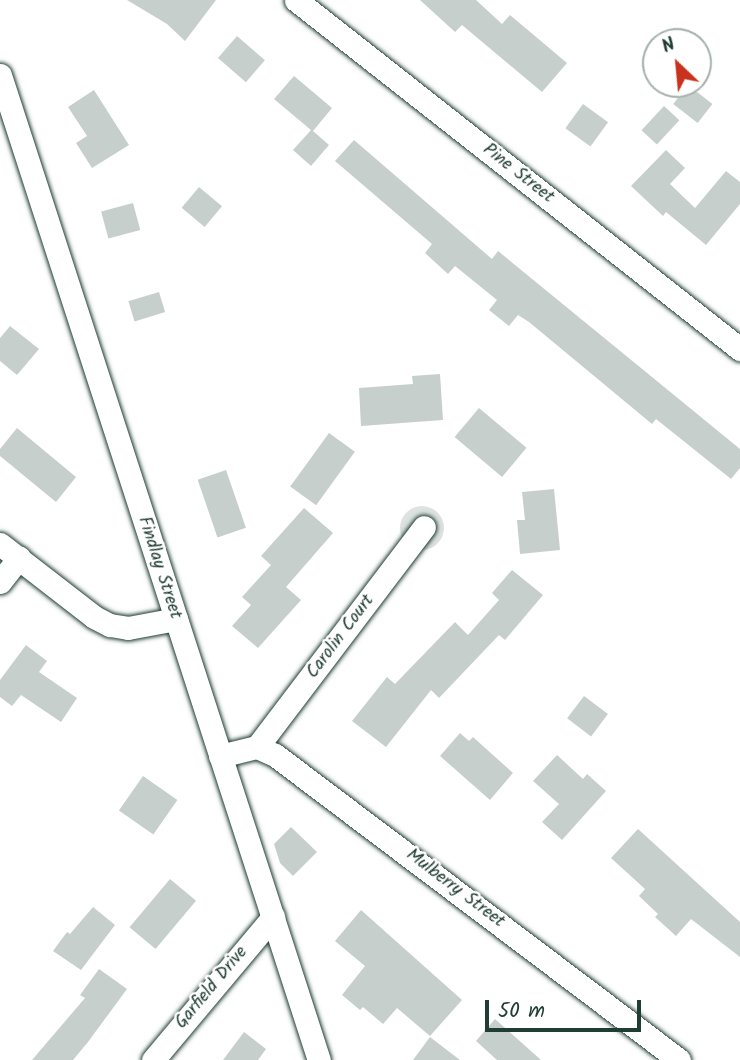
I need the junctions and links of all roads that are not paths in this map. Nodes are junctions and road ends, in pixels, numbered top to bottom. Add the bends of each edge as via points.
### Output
1 (296, 0) edge
2 (0, 75) edge
3 (740, 349) edge
4 (424, 527) dead end
5 (0, 544) edge
6 (19, 558) junction
7 (0, 582) edge
8 (176, 619) junction
9 (257, 747) junction
10 (220, 756) junction
11 (273, 917) junction
12 (153, 1060) edge
13 (319, 1060) edge
14 (679, 1060) edge

1 - 3 street, Pine Street
2 - 8 street, Findlay Street
4 - 9 street, Carolin Court
5 - 6 street
6 - 7 street
6 - 8 street via 110,625 128,628
8 - 10 street, Findlay Street
9 - 10 street
9 - 14 street, Mulberry Street via 275,755
10 - 11 street, Findlay Street
11 - 12 street, Garfield Drive
11 - 13 street, Findlay Street

